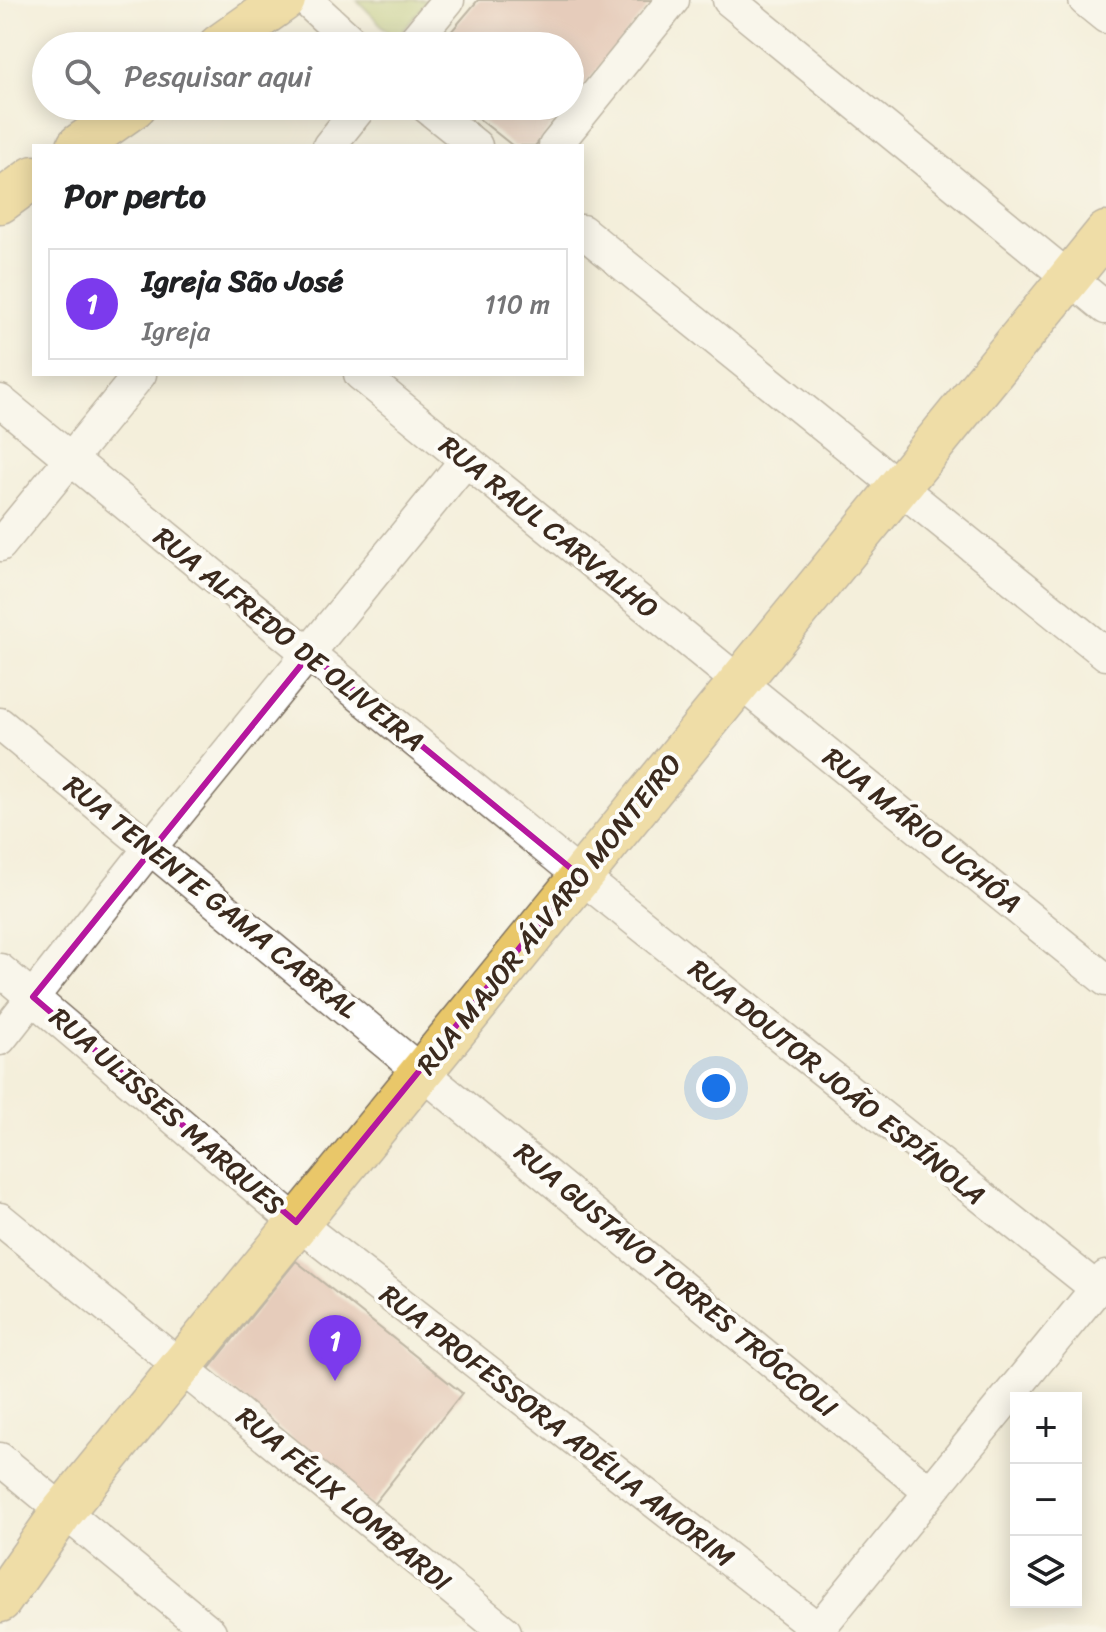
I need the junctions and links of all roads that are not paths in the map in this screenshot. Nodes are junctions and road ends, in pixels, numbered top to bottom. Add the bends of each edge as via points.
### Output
1 (284, 0) edge
2 (306, 0) edge
3 (448, 0) edge
4 (673, 0) edge
5 (729, 0) edge
6 (1085, 0) edge
7 (1106, 17) edge
8 (239, 32) edge
9 (341, 32) edge
10 (422, 32) edge
11 (584, 110) edge
12 (115, 120) edge
13 (350, 120) edge
14 (444, 120) edge
15 (576, 120) edge
16 (81, 144) edge
17 (331, 144) edge
18 (474, 144) edge
19 (557, 144) edge
20 (32, 178) edge
21 (0, 202) edge
22 (584, 233) edge
23 (1106, 233) edge
24 (1069, 278) junction
25 (1106, 308) edge
26 (138, 376) edge
27 (362, 376) edge
28 (0, 401) edge
29 (67, 459) junction
30 (466, 460) junction
31 (900, 490) junction
32 (0, 545) edge
33 (310, 654) junction
34 (1106, 654) edge
35 (738, 680) junction
36 (0, 724) edge
37 (149, 849) junction
38 (579, 875) junction
39 (0, 970) edge
40 (1106, 980) edge
41 (33, 997) junction
42 (0, 1039) edge
43 (423, 1069) junction
44 (0, 1219) edge
45 (296, 1222) junction
46 (1099, 1297) edge
47 (182, 1365) junction
48 (0, 1459) edge
49 (929, 1491) junction
50 (63, 1511) junction
51 (0, 1601) edge
52 (817, 1631) edge
53 (210, 1632) edge
54 (505, 1632) edge

1 - 8 main road
2 - 9 street
3 - 10 street
4 - 11 street
5 - 24 street
6 - 7 street
12 - 16 main road
13 - 17 street
14 - 18 street
15 - 19 street
20 - 21 main road
22 - 31 street
23 - 24 main road, RUA MAJOR ÁLVARO MONTEIRO
24 - 25 street
24 - 31 main road, RUA MAJOR ÁLVARO MONTEIRO
26 - 29 street
27 - 30 street, RUA RAUL CARVALHO
28 - 29 street, RUA ALFREDO DE OLIVEIRA
29 - 32 street
29 - 33 street, RUA ALFREDO DE OLIVEIRA
30 - 33 street
30 - 35 street, RUA RAUL CARVALHO
31 - 34 street
31 - 35 main road, RUA MAJOR ÁLVARO MONTEIRO
33 - 37 street
33 - 38 street, RUA ALFREDO DE OLIVEIRA
35 - 38 main road, RUA MAJOR ÁLVARO MONTEIRO
35 - 40 street, RUA MÁRIO UCHÔA
36 - 37 street, RUA TENENTE GAMA CABRAL
37 - 41 street
37 - 43 street, RUA TENENTE GAMA CABRAL
38 - 43 main road, RUA MAJOR ÁLVARO MONTEIRO
38 - 46 street, RUA DOUTOR JOÃO ESPÍNOLA
39 - 41 street, RUA ULISSES MARQUES
41 - 42 street
41 - 45 street, RUA ULISSES MARQUES
43 - 45 main road, RUA MAJOR ÁLVARO MONTEIRO
43 - 49 street, RUA GUSTAVO TORRES TRÓCCOLI
44 - 47 street, RUA FÉLIX LOMBARDI
45 - 47 main road, RUA MAJOR ÁLVARO MONTEIRO
45 - 52 street, RUA PROFESSORA ADÉLIA AMORIM
46 - 49 street
47 - 50 main road, RUA MAJOR ÁLVARO MONTEIRO
47 - 54 street, RUA FÉLIX LOMBARDI
48 - 50 street
49 - 52 street
50 - 51 main road, RUA MAJOR ÁLVARO MONTEIRO
50 - 53 street

